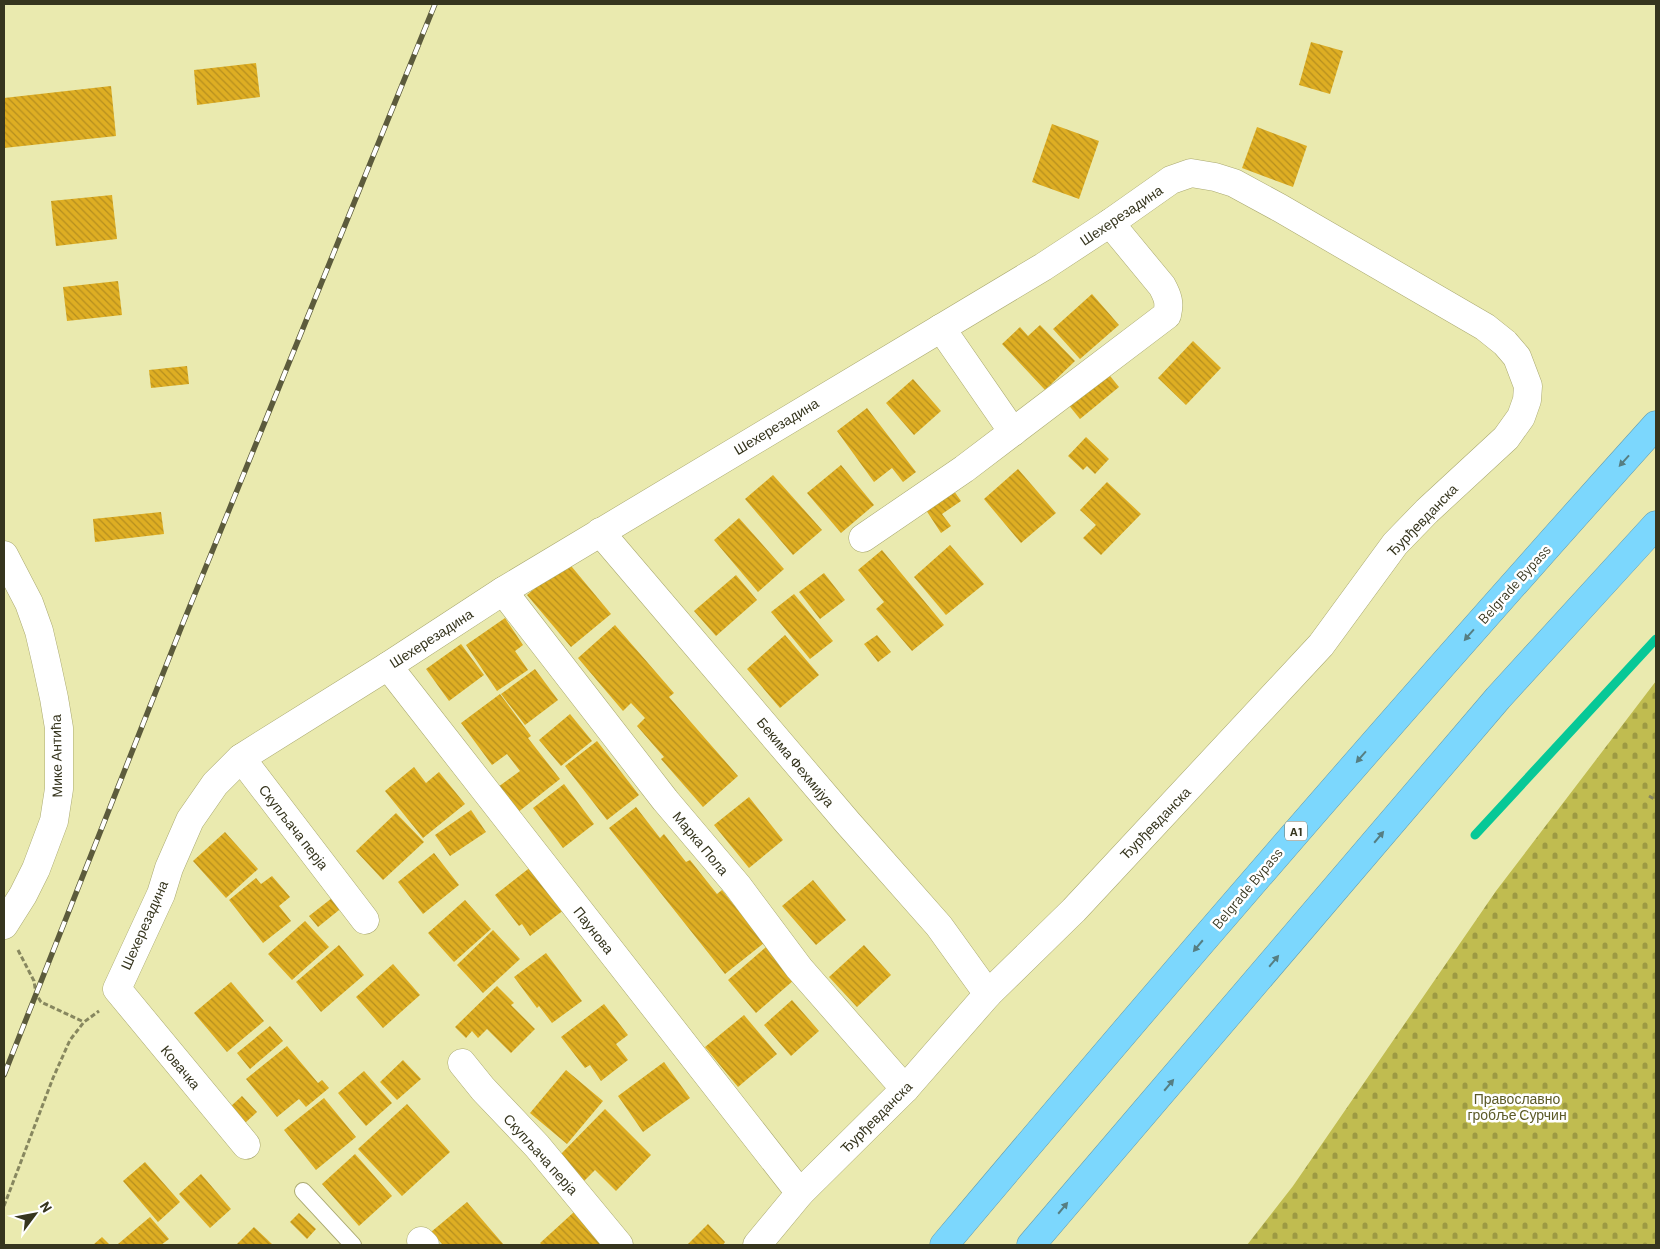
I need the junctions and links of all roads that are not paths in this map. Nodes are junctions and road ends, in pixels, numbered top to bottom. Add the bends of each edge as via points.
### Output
1 (1110, 223) junction
2 (941, 328) junction
3 (1528, 386) joint
4 (1656, 425) edge
5 (1013, 432) junction
6 (1656, 525) edge
7 (600, 532) junction
8 (863, 538) dead end
9 (4, 555) edge
10 (503, 591) junction
11 (388, 666) junction
12 (241, 758) junction
13 (365, 920) dead end
14 (9, 934) edge
15 (116, 989) joint
16 (988, 994) junction
17 (462, 1063) dead end
18 (905, 1089) junction
19 (246, 1145) dead end
20 (304, 1190) dead end
21 (800, 1193) junction
22 (353, 1245) edge
23 (619, 1245) edge
24 (757, 1245) edge
25 (944, 1245) edge
26 (1032, 1245) edge

1 - 2 street, Шехерезадина
1 - 3 street, Шехерезадина via 1171,180 1191,173 1234,183 1486,327 1517,357
1 - 5 street via 1162,286 1168,298 1167,315
2 - 5 street
2 - 7 street, Шехерезадина
3 - 16 street, Ђурђевданска via 1521,417 1506,438 1395,544 1321,645 1074,910
4 -> 25 highway, Belgrade Bypass / A1 via 1292,836
5 - 8 street
26 -> 6 highway via 1498,698
7 - 10 street, Шехерезадина
7 - 16 street, Бекима Фехмијуа via 938,926
9 - 14 street, Мике Антића via 29,603 39,631 59,728 59,789 54,821
10 - 11 street, Шехерезадина
10 - 18 street, Марка Пола via 665,800 737,885 798,968
11 - 12 street, Шехерезадина
11 - 21 street, Паунова
12 - 13 street, Скупљача перја
12 - 15 street, Шехерезадина via 214,784 190,820 161,894
15 - 19 street, Ковачка
16 - 18 street, Ђурђевданска
17 - 23 street, Скупљача перја via 537,1146
18 - 21 street, Ђурђевданска
20 - 22 lane
21 - 24 street, Ђурђевданска

